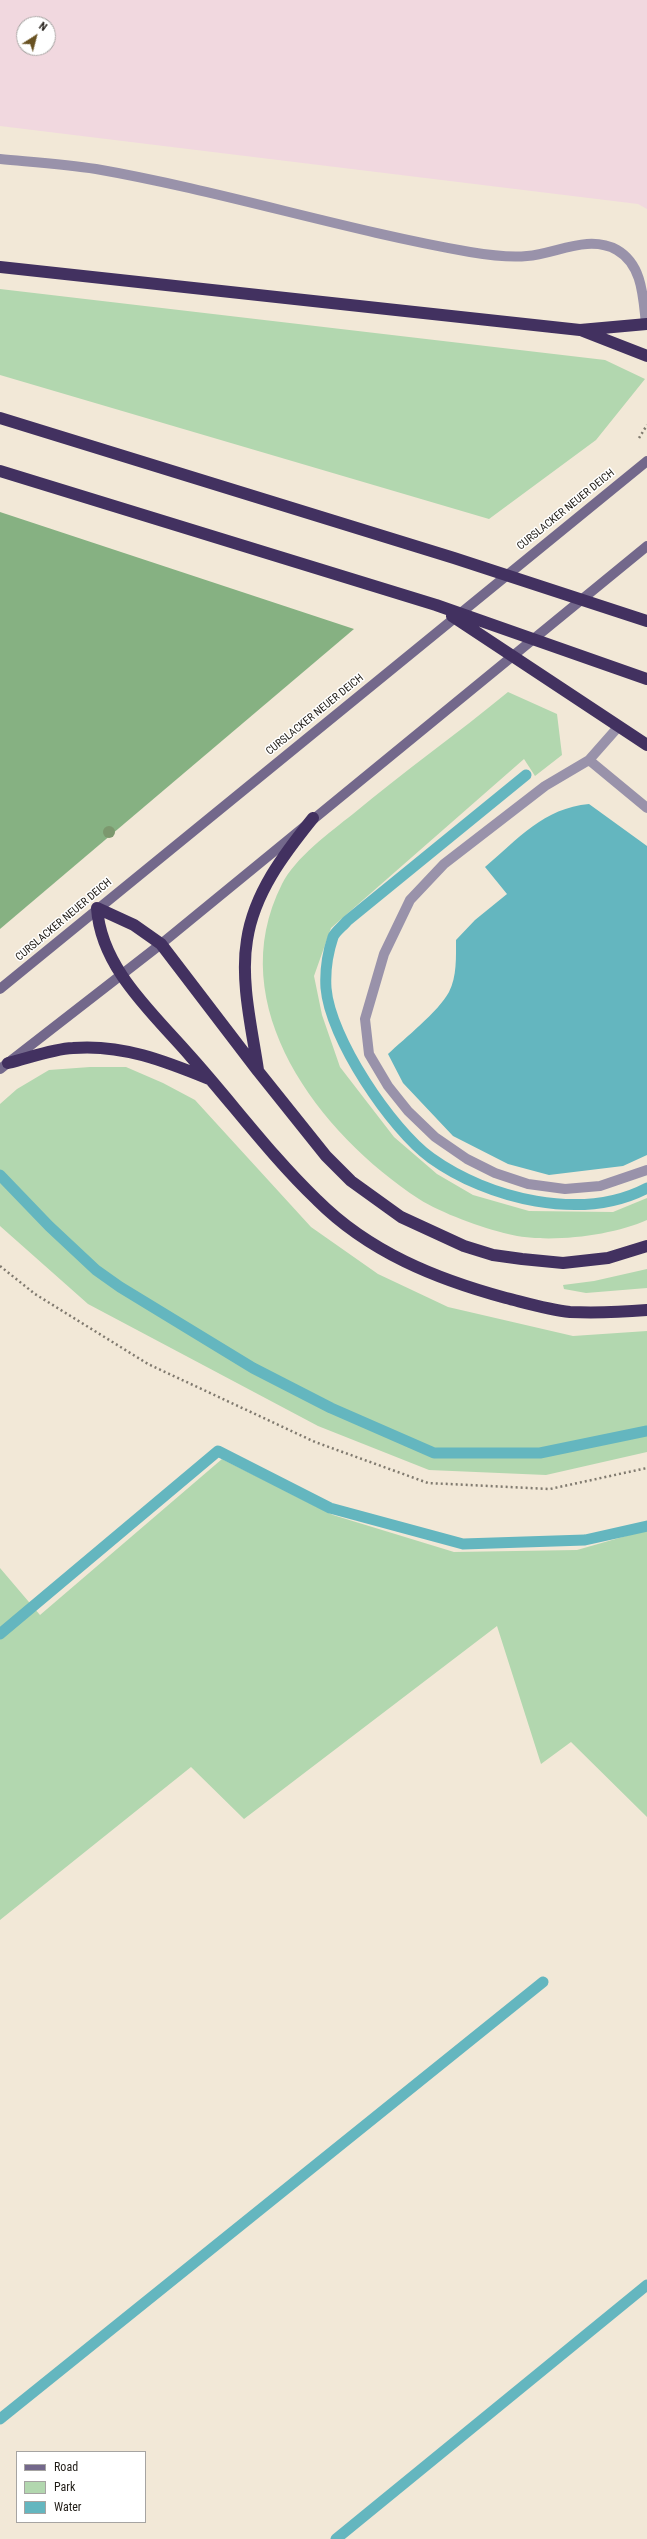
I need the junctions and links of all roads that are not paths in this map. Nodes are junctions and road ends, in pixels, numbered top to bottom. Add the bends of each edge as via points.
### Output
1 (0, 159) edge
2 (0, 267) edge
3 (647, 324) edge
4 (580, 330) junction
5 (647, 356) edge
6 (0, 418) edge
7 (647, 461) edge
8 (0, 471) edge
9 (647, 546) edge
10 (436, 605) junction
11 (647, 622) edge
12 (647, 680) edge
13 (619, 726) junction
14 (647, 746) edge
15 (589, 760) junction
16 (647, 808) edge
17 (313, 818) junction
18 (97, 908) junction
19 (161, 944) junction
20 (121, 976) junction
21 (0, 989) edge
22 (4, 1066) edge
23 (258, 1071) junction
24 (212, 1081) junction
25 (647, 1170) edge
26 (647, 1246) edge
27 (647, 1310) edge

1 - 3 lane via 95,169 470,252 526,256 584,244 598,244 618,251 631,263 642,292
2 - 4 highway
3 - 4 highway
4 - 5 highway
6 - 11 highway via 439,553
7 - 18 main road, CURSLACKER NEUER DEICH
8 - 10 highway
9 - 17 main road
10 - 12 highway
10 - 13 highway
13 - 14 highway
13 - 15 lane
15 - 16 lane
15 - 25 lane via 545,786 444,864 410,900 384,954 364,1019 369,1054 388,1086 408,1111 435,1137 467,1159 495,1173 528,1184 565,1189 600,1186
17 - 19 main road
17 - 23 highway via 266,883 246,940 246,974
18 - 19 highway via 134,924
18 - 20 highway via 102,934
18 - 21 main road, CURSLACKER NEUER DEICH
19 - 20 main road
19 - 23 highway
20 - 22 main road
20 - 24 highway
22 - 24 highway via 72,1048 104,1048 138,1053
23 - 26 highway via 311,1139 351,1181 401,1217 433,1233 493,1255 563,1263 608,1258
24 - 27 highway via 317,1200 348,1228 377,1248 467,1288 525,1303 569,1312

